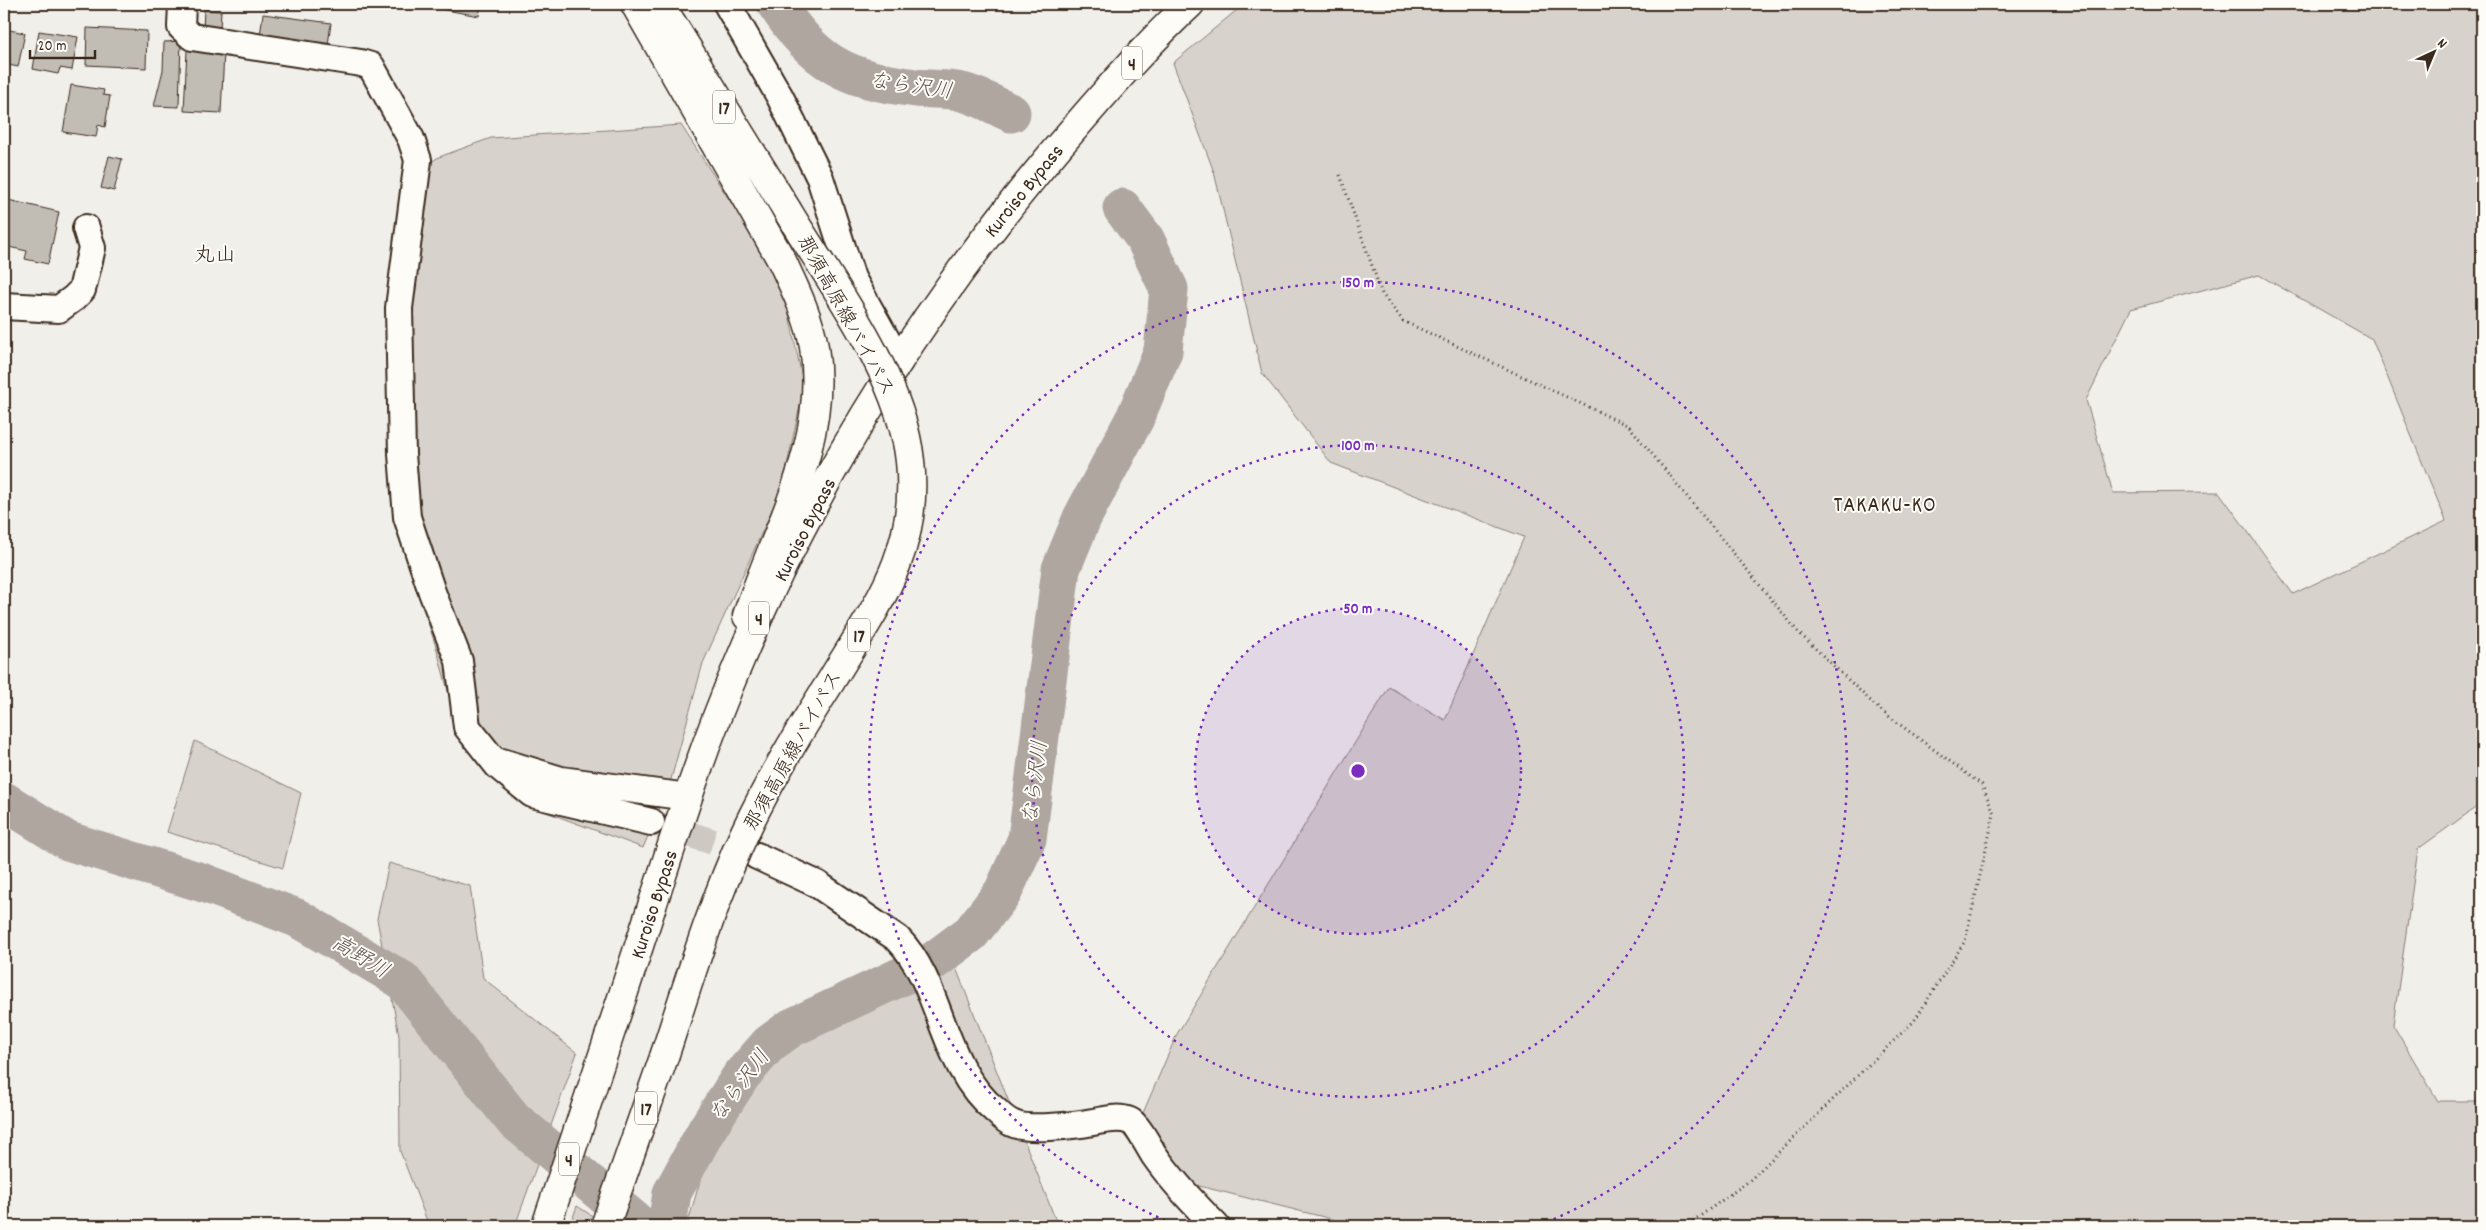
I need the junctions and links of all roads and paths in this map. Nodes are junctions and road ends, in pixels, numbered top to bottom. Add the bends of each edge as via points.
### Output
1 (182, 4) edge
2 (635, 4) edge
3 (660, 4) edge
4 (727, 4) edge
5 (1190, 4) edge
6 (1340, 175) dead end
7 (86, 228) dead end
8 (4, 306) edge
9 (899, 362) junction
10 (710, 737) junction
11 (492, 758) junction
12 (688, 797) junction
13 (651, 822) tunnel mouth
14 (757, 856) tunnel mouth
15 (546, 1226) edge
16 (605, 1226) edge
17 (1216, 1226) edge
18 (1686, 1226) edge

1 - 11 lane via 181,26 192,38 370,66 411,139 418,160 399,308 402,454 407,517 459,661 467,727
2 - 10 main road, 那須高原線バイパス / 17 via 782,262 802,304 814,346 817,381 814,419 801,473 748,611
3 - 16 main road, 那須高原線バイパス / 17, bridge via 854,320 894,396 905,430 910,462 910,499 905,537 895,572 877,608 795,739 745,833 705,932
4 - 9 lane via 780,97 820,178 852,278
5 - 9 main road, Kuroiso Bypass / 4 via 1126,69 1041,165 972,253
6 - 18 path via 1382,294 1404,321 1629,426 1799,633 1879,709 1982,785 1994,814 1965,941 1914,1021 1749,1181
7 - 8 lane via 92,248 82,290 74,298 59,309
9 - 10 main road, Kuroiso Bypass / 4 via 843,453 798,537 736,668
10 - 12 main road, Kuroiso Bypass / 4
11 - 12 lane via 561,780
11 - 13 lane via 532,794
12 - 15 main road, Kuroiso Bypass / 4
14 - 17 lane via 817,884 898,939 909,951 970,1083 995,1111 1015,1125 1043,1127 1118,1118 1132,1122 1184,1193

